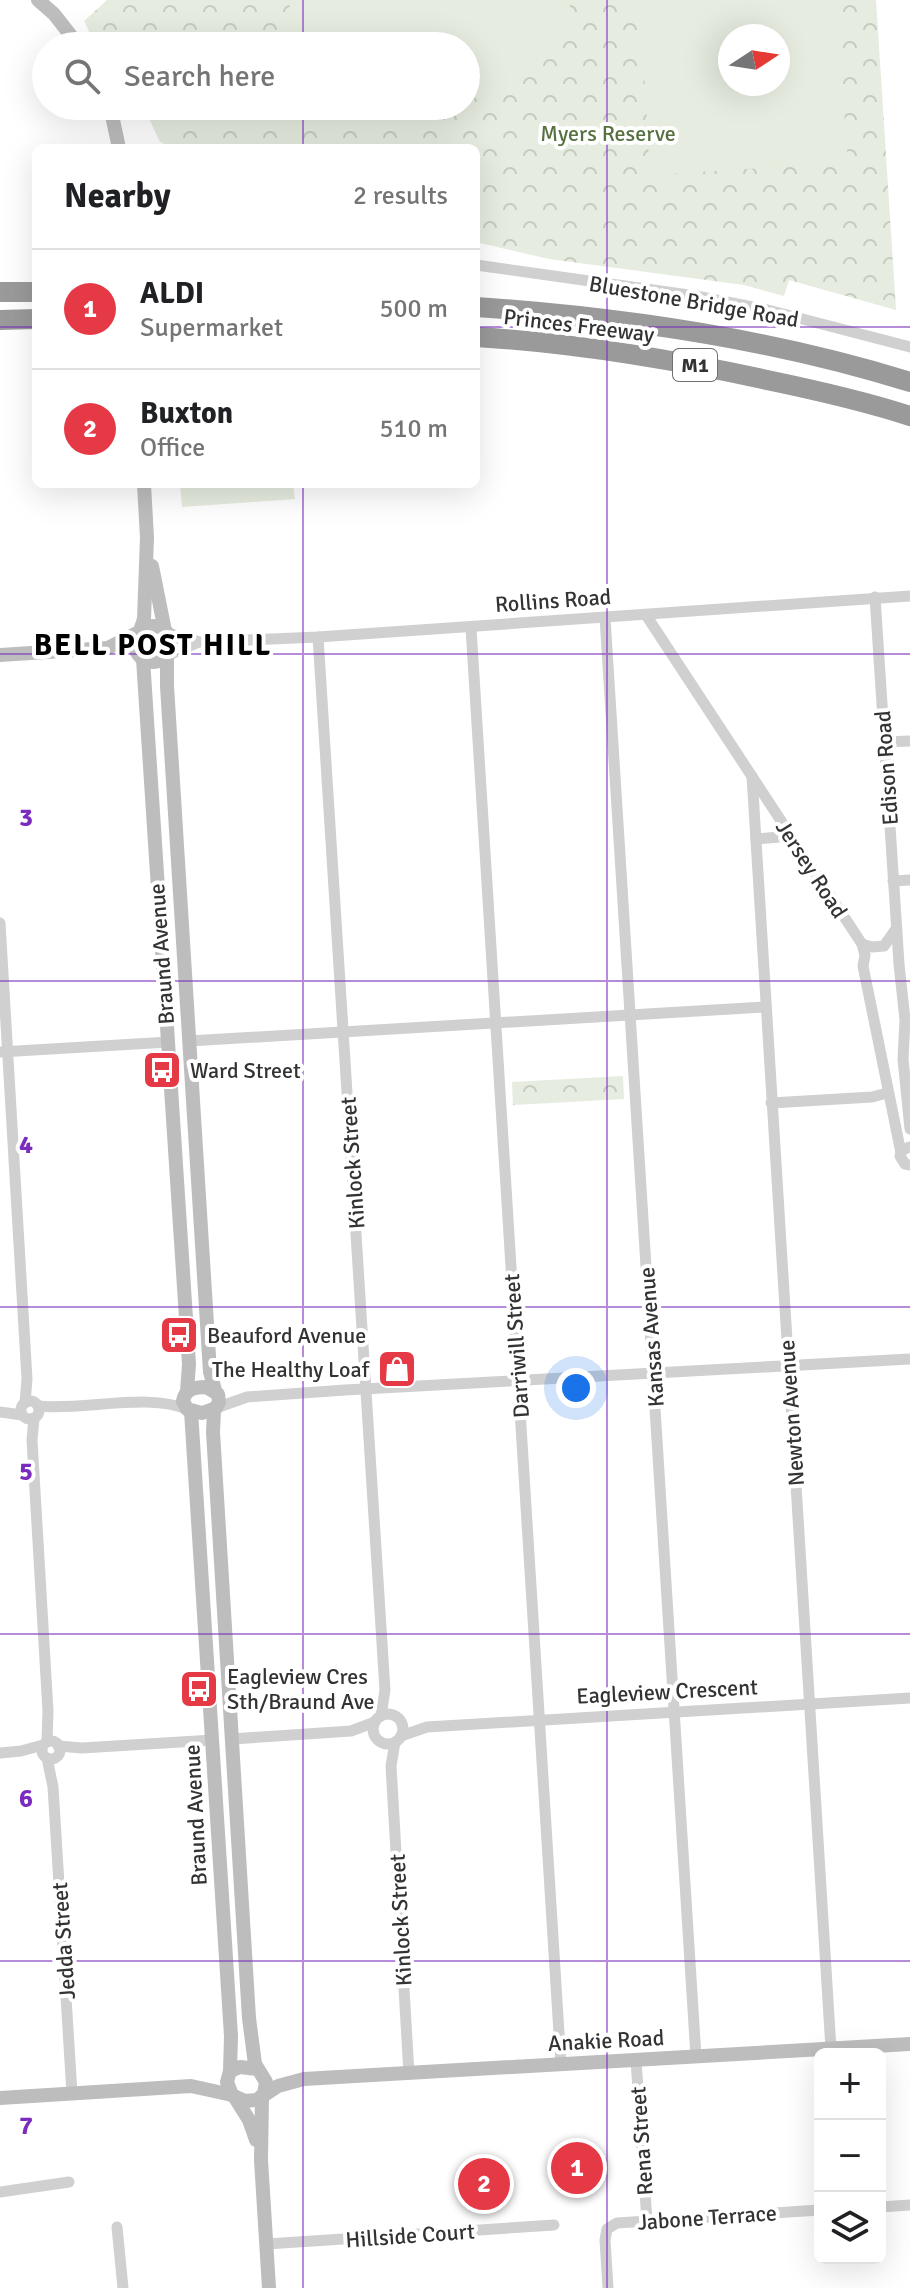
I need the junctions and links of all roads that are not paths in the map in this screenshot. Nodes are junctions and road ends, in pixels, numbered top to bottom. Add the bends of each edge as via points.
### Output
1 (38, 0) edge
2 (68, 32) edge
3 (113, 120) edge
4 (118, 144) edge
5 (480, 266) edge
6 (0, 292) edge
7 (32, 292) edge
8 (480, 307) edge
9 (32, 319) edge
10 (0, 320) edge
11 (480, 337) edge
12 (910, 347) edge
13 (910, 382) edge
14 (910, 416) edge
15 (144, 488) edge
16 (147, 538) junction
17 (910, 596) edge
18 (875, 597) junction
19 (646, 615) junction
20 (605, 618) junction
21 (471, 628) junction
22 (140, 632) junction
23 (166, 632) junction
24 (318, 637) junction
25 (200, 642) junction
26 (108, 648) junction
27 (0, 655) edge
28 (168, 656) junction
29 (141, 658) junction
30 (910, 741) edge
31 (884, 742) junction
32 (752, 776) junction
33 (791, 836) junction
34 (756, 839) junction
35 (910, 880) edge
36 (893, 881) junction
37 (0, 923) edge
38 (896, 928) junction
39 (871, 948) junction
40 (899, 964) junction
41 (765, 1007) junction
42 (630, 1015) junction
43 (908, 1020) edge
44 (496, 1023) junction
45 (344, 1032) junction
46 (189, 1041) junction
47 (169, 1042) junction
48 (4, 1052) edge
49 (887, 1093) junction
50 (771, 1103) junction
51 (910, 1129) edge
52 (906, 1150) edge
53 (910, 1165) edge
54 (910, 1359) edge
55 (788, 1365) junction
56 (653, 1373) junction
57 (518, 1381) junction
58 (366, 1389) junction
59 (216, 1391) junction
60 (187, 1392) junction
61 (247, 1397) junction
62 (162, 1403) junction
63 (215, 1409) junction
64 (30, 1411) junction
65 (190, 1411) junction
66 (1, 1412) edge
67 (385, 1690) junction
68 (910, 1698) edge
69 (810, 1705) junction
70 (675, 1713) junction
71 (378, 1719) junction
72 (397, 1719) junction
73 (540, 1720) junction
74 (427, 1727) junction
75 (351, 1731) junction
76 (232, 1739) junction
77 (378, 1739) junction
78 (398, 1739) junction
79 (213, 1740) junction
80 (51, 1750) junction
81 (0, 1753) edge
82 (391, 1766) junction
83 (245, 1943) junction
84 (225, 1945) junction
85 (910, 2044) edge
86 (831, 2048) edge
87 (847, 2048) edge
88 (814, 2050) edge
89 (696, 2057) junction
90 (636, 2060) junction
91 (561, 2065) junction
92 (259, 2070) junction
93 (229, 2072) junction
94 (409, 2074) junction
95 (304, 2079) junction
96 (191, 2086) junction
97 (72, 2094) junction
98 (233, 2096) junction
99 (263, 2096) junction
100 (0, 2098) edge
101 (261, 2160) junction
102 (69, 2182) dead end
103 (0, 2192) edge
104 (910, 2205) edge
105 (886, 2207) edge
106 (814, 2210) edge
107 (647, 2221) junction
108 (554, 2225) dead end
109 (117, 2227) dead end
110 (267, 2244) junction
111 (123, 2288) edge
112 (269, 2288) edge
113 (608, 2288) edge

1 - 2 street
3 - 4 street
5 - 12 street, Bluestone Bridge Road via 696,296
6 - 7 highway
8 - 13 highway, Princes Freeway / M1 via 677,327
9 - 10 highway
11 - 14 highway, Princes Freeway / M1 via 606,350 710,368
15 - 16 street
16 - 22 street
16 - 23 street
17 - 18 street, Rollins Road
18 - 19 street, Rollins Road
18 - 31 street, Edison Road
19 - 20 street, Rollins Road
19 - 32 street, Jersey Road
20 - 21 street, Rollins Road
20 - 42 street, Kansas Avenue
21 - 24 street, Rollins Road
21 - 44 street, Darriwill Street
22 - 23 street via 155,627
22 - 26 street
22 - 29 street via 135,646
23 - 25 street, Rollins Road
23 - 28 street via 172,645
24 - 25 street, Rollins Road
24 - 45 street, Kinlock Street
25 - 28 street, Rollins Road
26 - 27 street
26 - 29 street
28 - 29 street via 155,661
28 - 46 street, Braund Avenue
29 - 47 street, Braund Avenue
30 - 31 street
31 - 36 street, Edison Road
32 - 33 street, Jersey Road
32 - 34 street, Newton Avenue
33 - 34 street
33 - 39 street, Jersey Road
34 - 41 street, Newton Avenue
35 - 36 street
36 - 38 street, Edison Road
37 - 48 street, Jedda Street
38 - 39 street
38 - 40 street, Edison Road
39 - 40 street via 894,954
39 - 49 street, Jersey Road via 863,966
40 - 43 street, Edison Road
41 - 42 street
41 - 50 street, Newton Avenue
42 - 44 street
42 - 56 street, Kansas Avenue
43 - 51 street, Edison Road via 903,1059
44 - 45 street
44 - 57 street, Darriwill Street
45 - 46 street
45 - 58 street, Kinlock Street
46 - 47 street
46 - 59 street, Braund Avenue via 210,1372
47 - 48 street
47 - 60 street, Braund Avenue
48 - 64 street, Jedda Street
49 - 50 street
49 - 52 street, Jersey Road
50 - 55 street, Newton Avenue
52 - 53 street via 902,1162
54 - 55 street
55 - 56 street
55 - 69 street, Newton Avenue
56 - 57 street
56 - 70 street, Kansas Avenue
57 - 58 street
57 - 73 street, Darriwill Street
58 - 61 street
58 - 67 street, Kinlock Street
59 - 60 street via 201,1387
59 - 61 street
59 - 63 street via 220,1399
60 - 62 street
60 - 65 street via 183,1401
61 - 63 street
62 - 64 street
62 - 65 street
63 - 65 street
63 - 76 street, Braund Avenue
64 - 66 street
64 - 80 street, Jedda Street
65 - 79 street, Braund Avenue
67 - 71 street, Kinlock Street
67 - 72 street, Kinlock Street
68 - 69 street, Eagleview Crescent
69 - 70 street, Eagleview Crescent
69 - 86 street, Newton Avenue
70 - 73 street, Eagleview Crescent
70 - 89 street, Kansas Avenue
71 - 72 street, Eagleview Crescent
71 - 75 street
71 - 77 street, Kinlock Street
72 - 74 street, Eagleview Crescent
72 - 78 street, Kinlock Street
73 - 74 street, Eagleview Crescent
73 - 91 street, Darriwill Street
74 - 78 street, Eagleview Crescent
75 - 76 street
75 - 77 street
76 - 79 street
76 - 83 street, Braund Avenue
77 - 78 street, Eagleview Crescent
77 - 82 street, Kinlock Street
78 - 82 street, Kinlock Street
79 - 80 street
79 - 84 street, Braund Avenue
80 - 81 street
80 - 97 street, Jedda Street
82 - 94 street, Kinlock Street
83 - 84 street
83 - 92 street, Braund Avenue via 249,2018
84 - 93 street, Braund Avenue
85 - 87 street, Anakie Road
88 - 89 street, Anakie Road
89 - 90 street, Anakie Road
90 - 91 street, Anakie Road
90 - 107 street, Rena Street
91 - 94 street, Anakie Road
92 - 93 street via 240,2067
92 - 95 street, Anakie Road
92 - 99 street via 266,2082
93 - 96 street
93 - 98 street
94 - 95 street, Anakie Road
95 - 99 street, Anakie Road
96 - 97 street
96 - 98 street
97 - 100 street
98 - 99 street via 251,2101
98 - 101 street via 251,2122
99 - 101 street
101 - 110 street
102 - 103 street
104 - 105 street
106 - 107 street, Jabone Terrace
107 - 113 street, Jabone Terrace via 607,2229
108 - 110 street, Hillside Court
109 - 111 street
110 - 112 street

